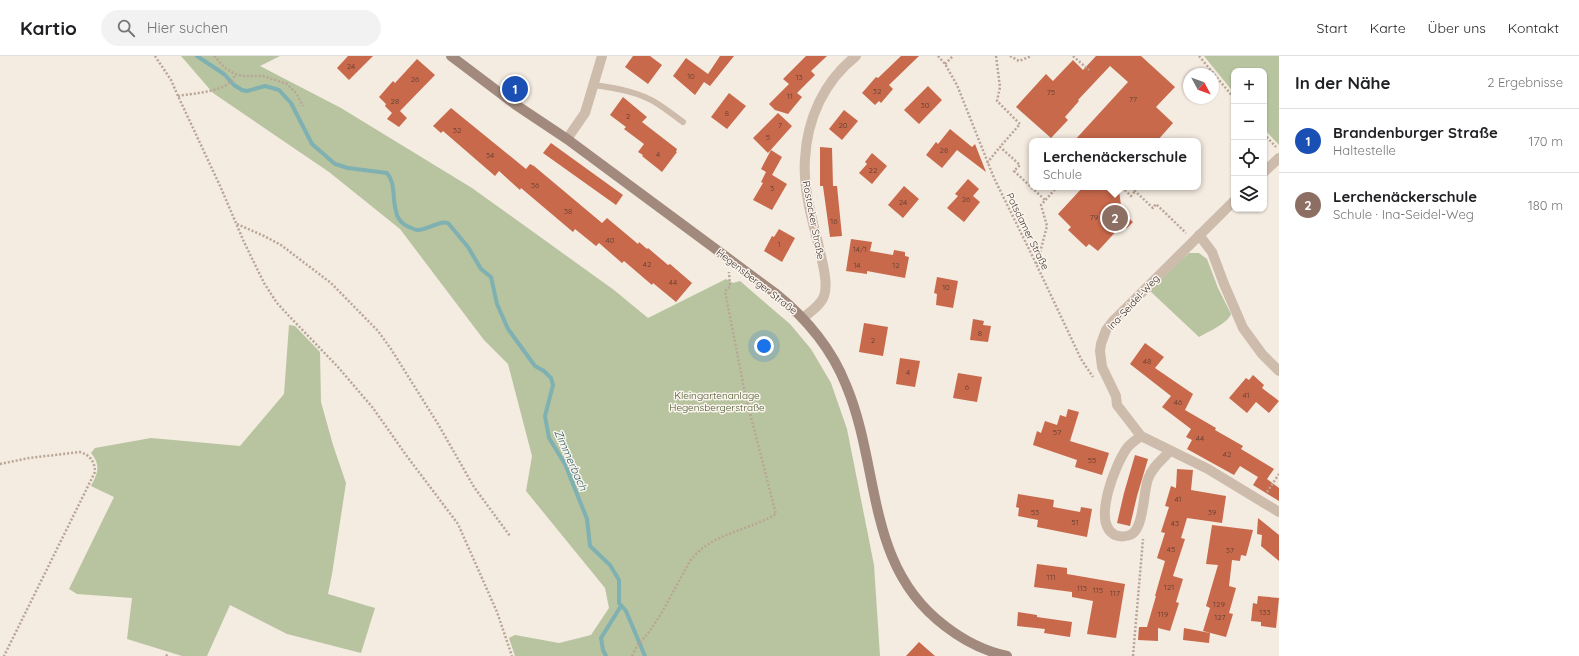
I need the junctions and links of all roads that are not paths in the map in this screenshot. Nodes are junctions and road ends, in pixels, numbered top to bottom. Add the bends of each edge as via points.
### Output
1 (451, 56) edge
2 (602, 56) edge
3 (856, 56) edge
4 (594, 85) junction
5 (683, 122) dead end
6 (567, 139) junction
7 (1279, 158) edge
8 (1267, 169) edge
9 (1231, 204) edge
10 (1196, 238) junction
11 (803, 318) junction
12 (1279, 371) edge
13 (1141, 436) junction
14 (1170, 451) junction
15 (1279, 512) edge
16 (1007, 656) edge

1 - 6 street, Hegensberger Straße via 516,105
2 - 4 street
3 - 11 street, Rostocker Straße via 828,86 817,106 807,140 805,160 808,196 825,280 825,295
4 - 5 lane via 643,97 658,104
4 - 6 street via 585,113
6 - 11 street, Hegensberger Straße via 775,293
7 - 8 street
9 - 10 street, Ina-Seidel-Weg
10 - 12 street via 1212,252 1243,328 1262,354
10 - 13 street, Ina-Seidel-Weg via 1121,313 1106,330 1101,344 1105,375 1116,396 1117,405
11 - 16 street, Hegensberger Straße via 828,350 846,385 859,427 886,544 904,581 927,611 950,630 978,646
13 - 14 street
13 - 14 street via 1125,452 1117,468 1104,510 1107,528 1114,535 1126,536 1136,531 1141,521 1148,479 1156,465
14 - 15 street via 1208,469

